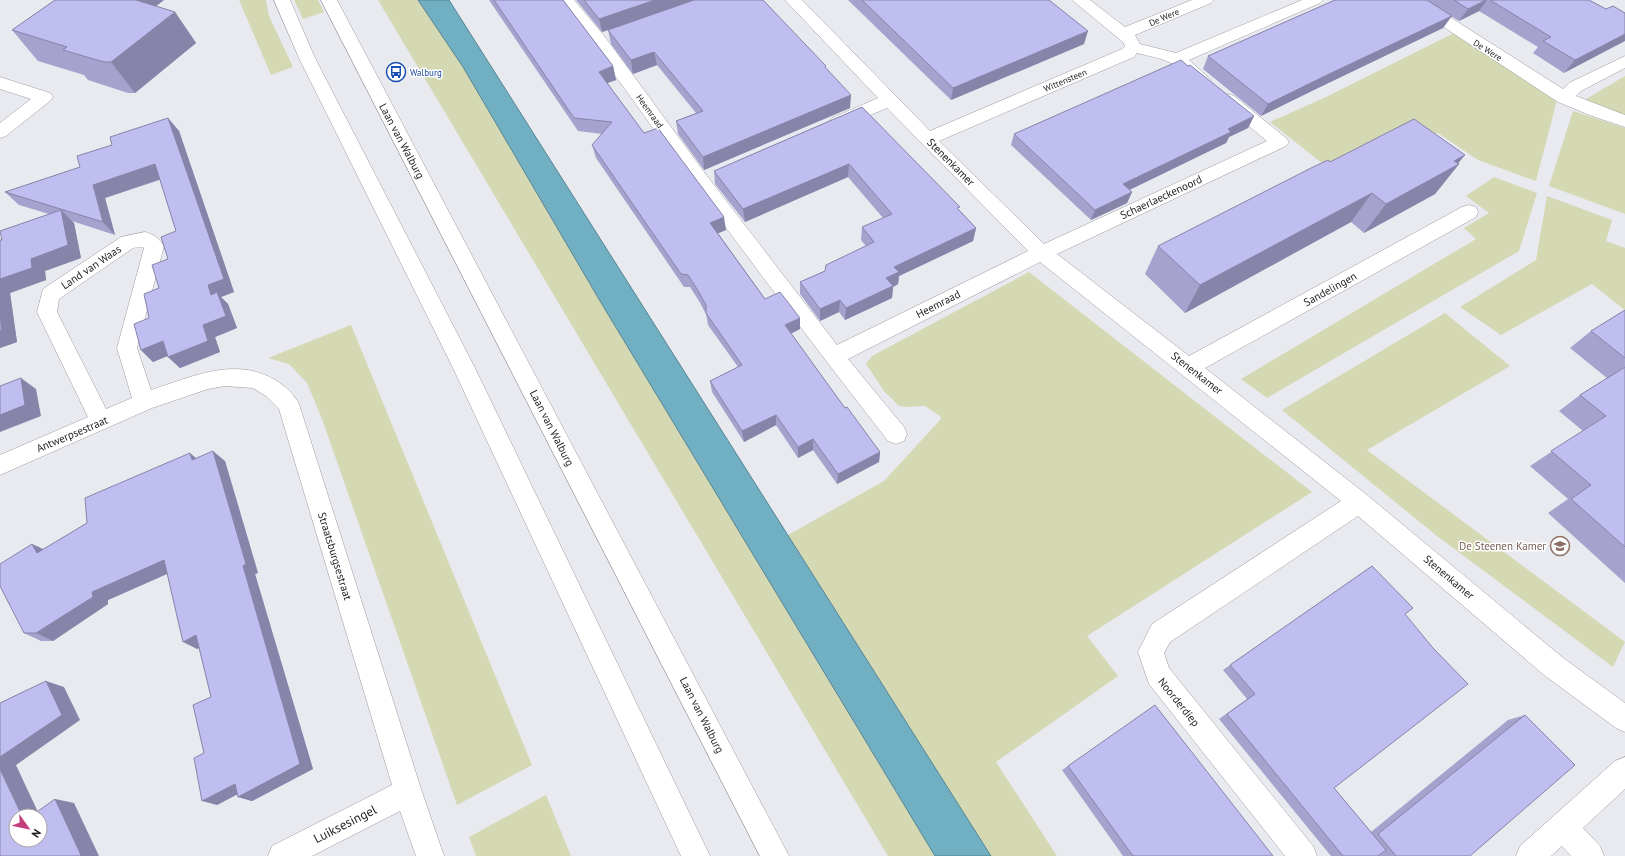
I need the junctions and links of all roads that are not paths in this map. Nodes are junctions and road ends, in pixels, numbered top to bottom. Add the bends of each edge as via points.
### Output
1 (282, 0) edge
2 (329, 0) edge
3 (566, 0) edge
4 (793, 0) edge
5 (1080, 0) edge
6 (1206, 0) edge
7 (1412, 0) edge
8 (1306, 1) edge
9 (1128, 41) junction
10 (1177, 60) junction
11 (1625, 61) edge
12 (0, 83) edge
13 (1564, 98) junction
14 (889, 100) junction
15 (1625, 121) edge
16 (824, 128) edge
17 (0, 132) edge
18 (927, 139) junction
19 (1469, 212) dead end
20 (1042, 253) junction
21 (834, 356) junction
22 (1189, 366) junction
23 (144, 402) junction
24 (101, 421) junction
25 (896, 434) dead end
26 (0, 465) edge
27 (1359, 502) junction
28 (1625, 719) edge
29 (1625, 771) edge
30 (408, 792) junction
31 (1563, 827) junction
32 (282, 856) edge
33 (430, 856) edge
34 (696, 856) edge
35 (775, 856) edge
36 (1303, 856) edge
37 (1530, 856) edge
38 (1590, 856) edge

1 - 34 street via 307,58 467,376
2 - 35 street, Laan van Walburg
3 - 21 street, Heemraad via 607,39
4 - 14 street, Stenenkamer
5 - 9 street
6 - 9 street, De Were
7 - 13 street, De Were
8 - 10 street
9 - 10 street
9 - 18 street, Wittensteen via 1128,53
10 - 20 street, Schaerlaeckenoord via 1280,142
11 - 13 street via 1575,87
12 - 17 street via 44,98
13 - 15 street, De Were
14 - 16 street
14 - 18 street, Stenenkamer
18 - 20 street, Stenenkamer
19 - 22 street, Sandelingen
20 - 21 street, Heemraad
20 - 22 street, Stenenkamer
21 - 25 street, Heemraad
22 - 27 street, Stenenkamer
23 - 24 street, Antwerpsestraat
23 - 24 street, Land van Waas via 127,348 154,246 145,239 128,242 50,295 48,312
23 - 30 street, Straatsburgsestraat via 208,380 241,377 257,380 274,390 288,404
24 - 26 street, Antwerpsestraat
27 - 28 street, Stenenkamer via 1553,666
27 - 36 street, Noorderdiep via 1161,633 1151,652 1158,676
29 - 31 street
30 - 32 street, Luiksesingel
30 - 33 street, Straatsburgsestraat
31 - 37 street
31 - 38 street

